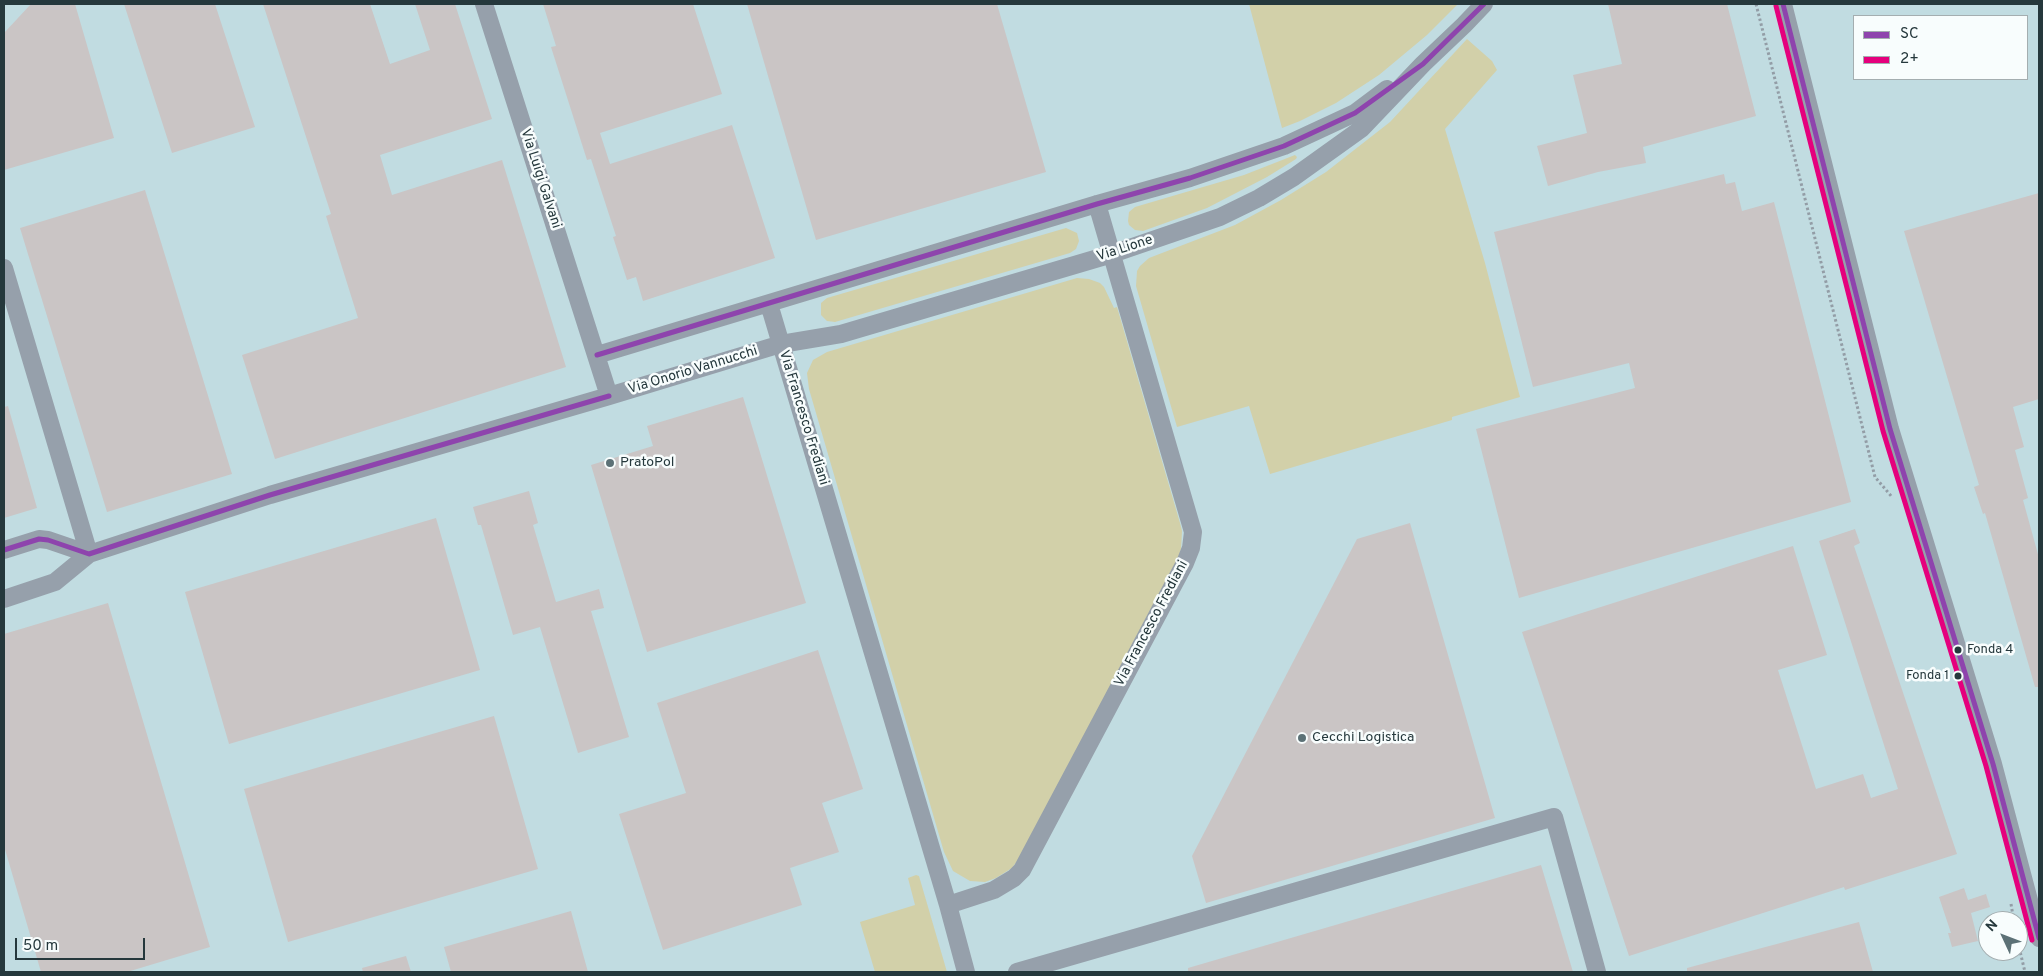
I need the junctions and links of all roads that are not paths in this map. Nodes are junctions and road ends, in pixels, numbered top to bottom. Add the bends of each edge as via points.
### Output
1 (484, 4) edge
2 (1484, 4) edge
3 (1783, 4) edge
4 (1422, 64) junction
5 (1097, 204) junction
6 (1112, 254) junction
7 (4, 268) edge
8 (769, 304) junction
9 (781, 344) junction
10 (597, 355) junction
11 (609, 396) junction
12 (4, 550) edge
13 (89, 554) junction
14 (4, 599) edge
15 (948, 905) junction
16 (2039, 938) edge
17 (966, 972) edge
18 (1017, 972) edge
19 (1597, 972) edge

1 - 10 street, Via Luigi Galvani
2 - 4 street, Via Lione
3 - 16 street via 1890,429 1993,764
4 - 5 street, Via Lione via 1355,113 1284,146 1190,178
4 - 6 street, Via Lione via 1361,129 1287,181 1220,217
5 - 6 street, Via Francesco Frediani
5 - 8 street, Via Lione
6 - 9 street, Via Lione via 840,334
6 - 15 street, Via Francesco Frediani via 1193,532 1191,548 1022,870 994,890
7 - 13 street
8 - 9 street, Via Francesco Frediani
8 - 10 street
9 - 11 street, Via Onorio Vannucchi
9 - 15 street, Via Francesco Frediani
10 - 11 street, Via Luigi Galvani
11 - 13 street, Via Onorio Vannucchi via 270,495
12 - 13 street via 39,539
13 - 14 street, Via Onorio Vannucchi via 54,582
15 - 17 street, Via Francesco Frediani
18 - 19 street via 1554,817

